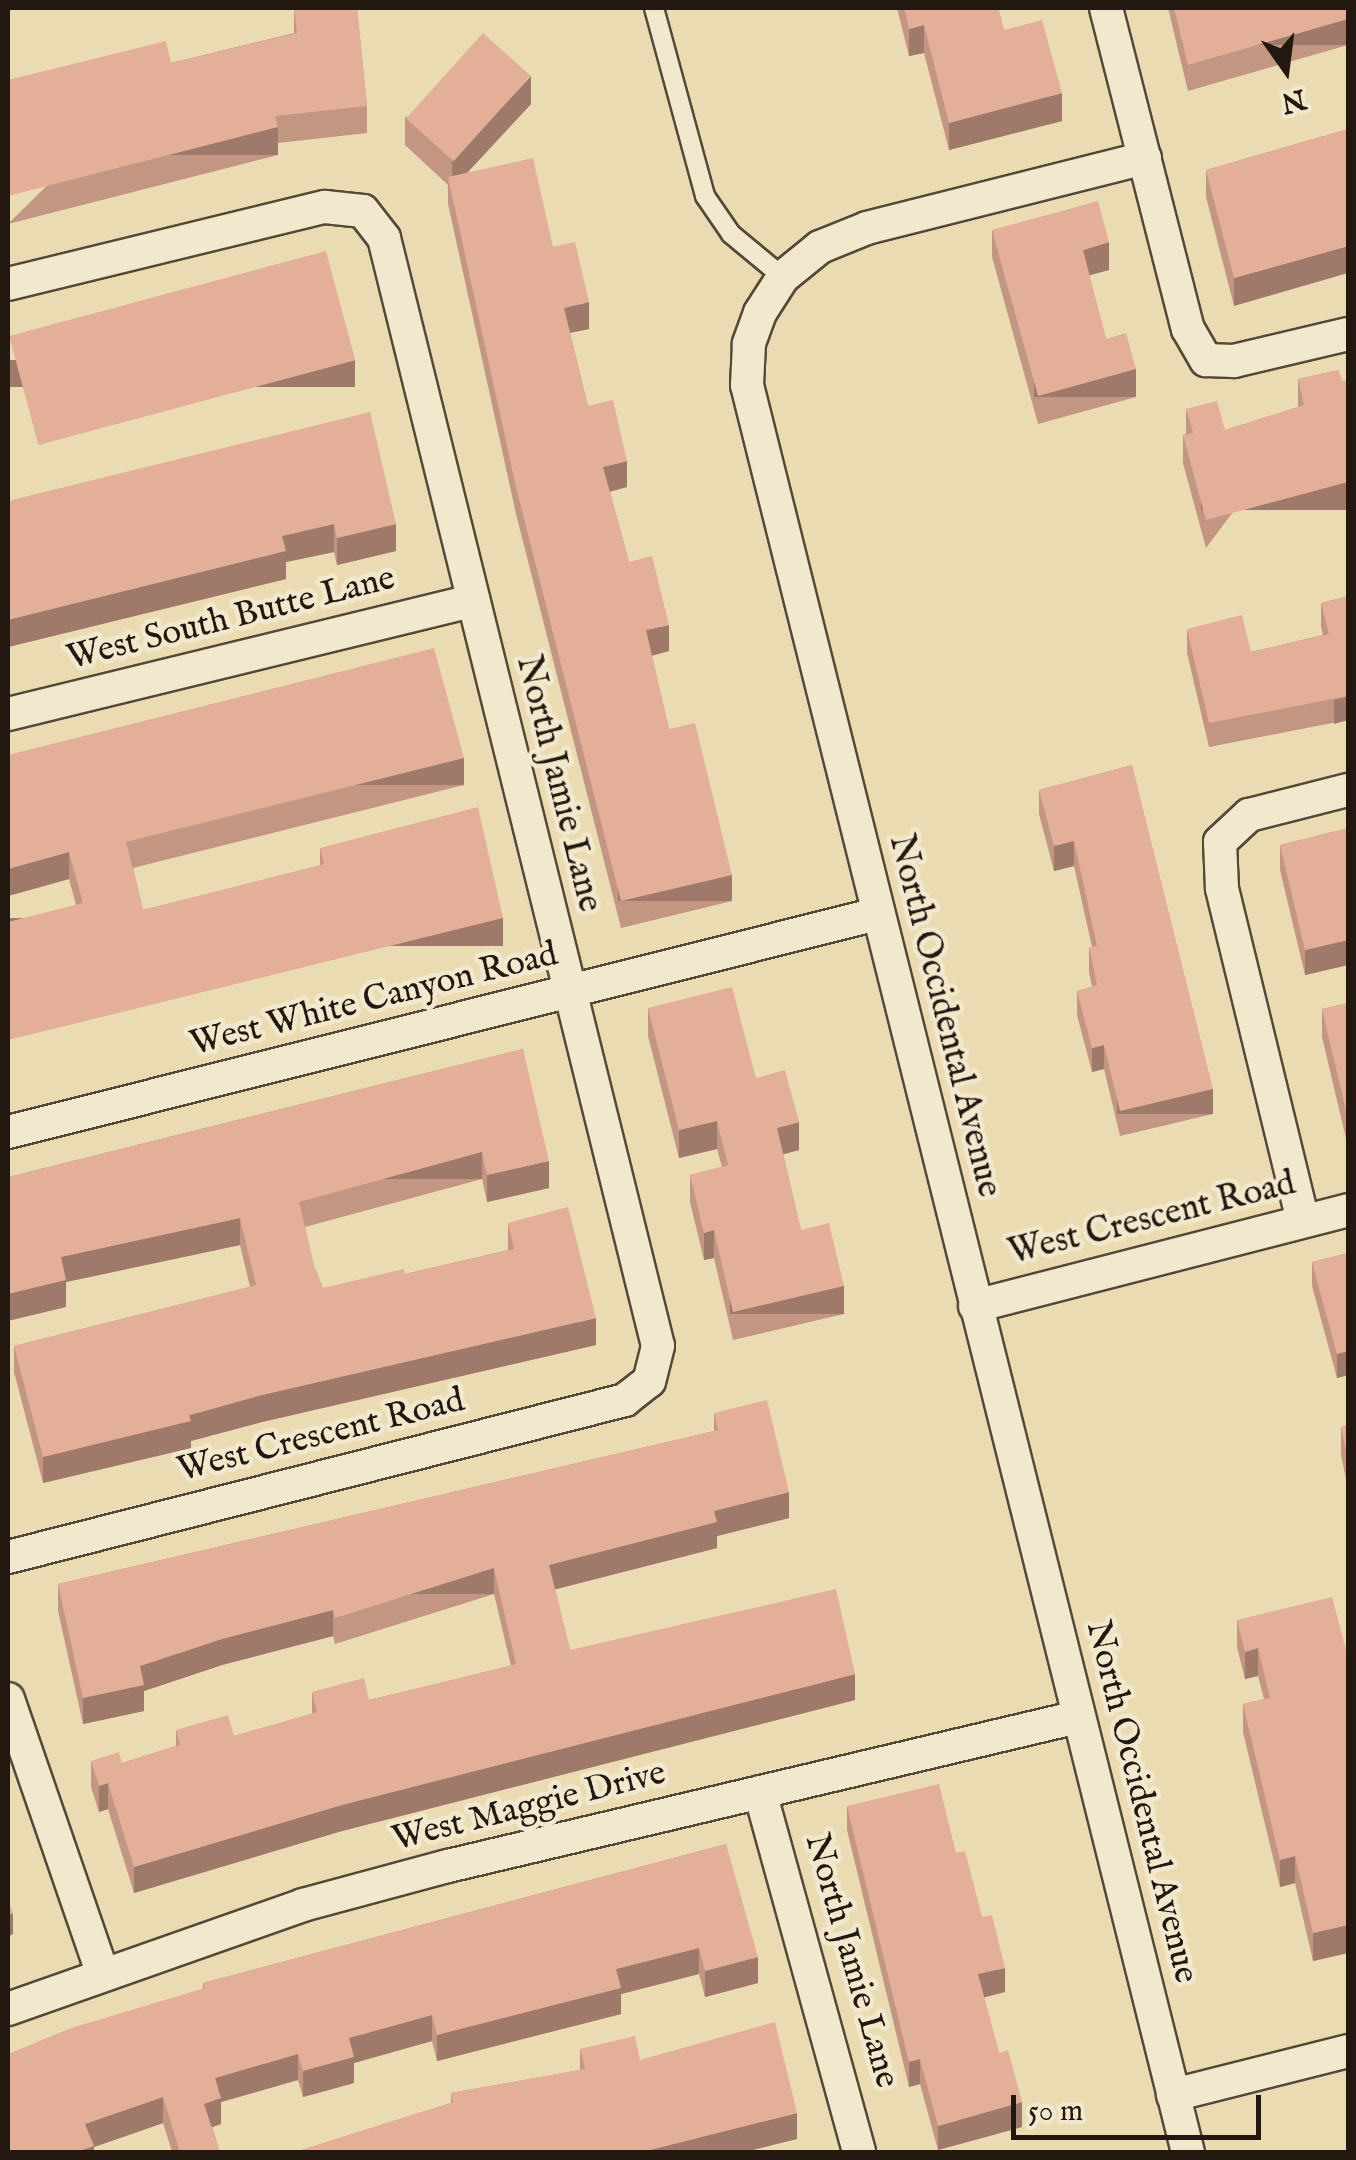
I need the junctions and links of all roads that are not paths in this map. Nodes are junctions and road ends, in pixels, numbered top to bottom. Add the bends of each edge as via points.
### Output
1 (654, 8) edge
2 (1106, 8) edge
3 (1145, 158) junction
4 (783, 277) junction
5 (8, 284) edge
6 (1348, 334) edge
7 (472, 601) junction
8 (8, 714) edge
9 (1348, 790) edge
10 (877, 914) junction
11 (567, 993) junction
12 (8, 1132) edge
13 (1348, 1210) edge
14 (1304, 1222) junction
15 (975, 1306) junction
16 (648, 1381) joint
17 (8, 1557) edge
18 (8, 1699) edge
19 (1078, 1717) junction
20 (760, 1792) junction
21 (103, 1975) junction
22 (8, 2008) edge
23 (1348, 2051) edge
24 (1173, 2095) junction
25 (859, 2152) edge
26 (1188, 2152) edge

1 - 4 lane via 705,196 731,234
2 - 3 street
3 - 4 street, North Occidental Avenue via 867,228 820,247
3 - 6 street via 1188,329 1206,360 1234,361
4 - 10 street, North Occidental Avenue via 749,344 747,385
5 - 7 street, North Jamie Lane via 325,207 363,210 384,238
7 - 8 street, West South Butte Lane
7 - 11 street, North Jamie Lane
9 - 14 street via 1250,815 1220,842 1222,888
10 - 11 street, West White Canyon Road
10 - 15 street, North Occidental Avenue
11 - 12 street, West White Canyon Road
11 - 16 street, North Jamie Lane via 658,1346
13 - 14 street, West Crescent Road
14 - 15 street, West Crescent Road
15 - 19 street, North Occidental Avenue
16 - 17 street, West Crescent Road via 625,1400
18 - 21 street
19 - 20 street, West Maggie Drive
19 - 24 street, North Occidental Avenue
20 - 21 street, West Maggie Drive via 303,1905
20 - 25 street, North Jamie Lane
21 - 22 street, West Maggie Drive
23 - 24 street
24 - 26 street, North Occidental Avenue

